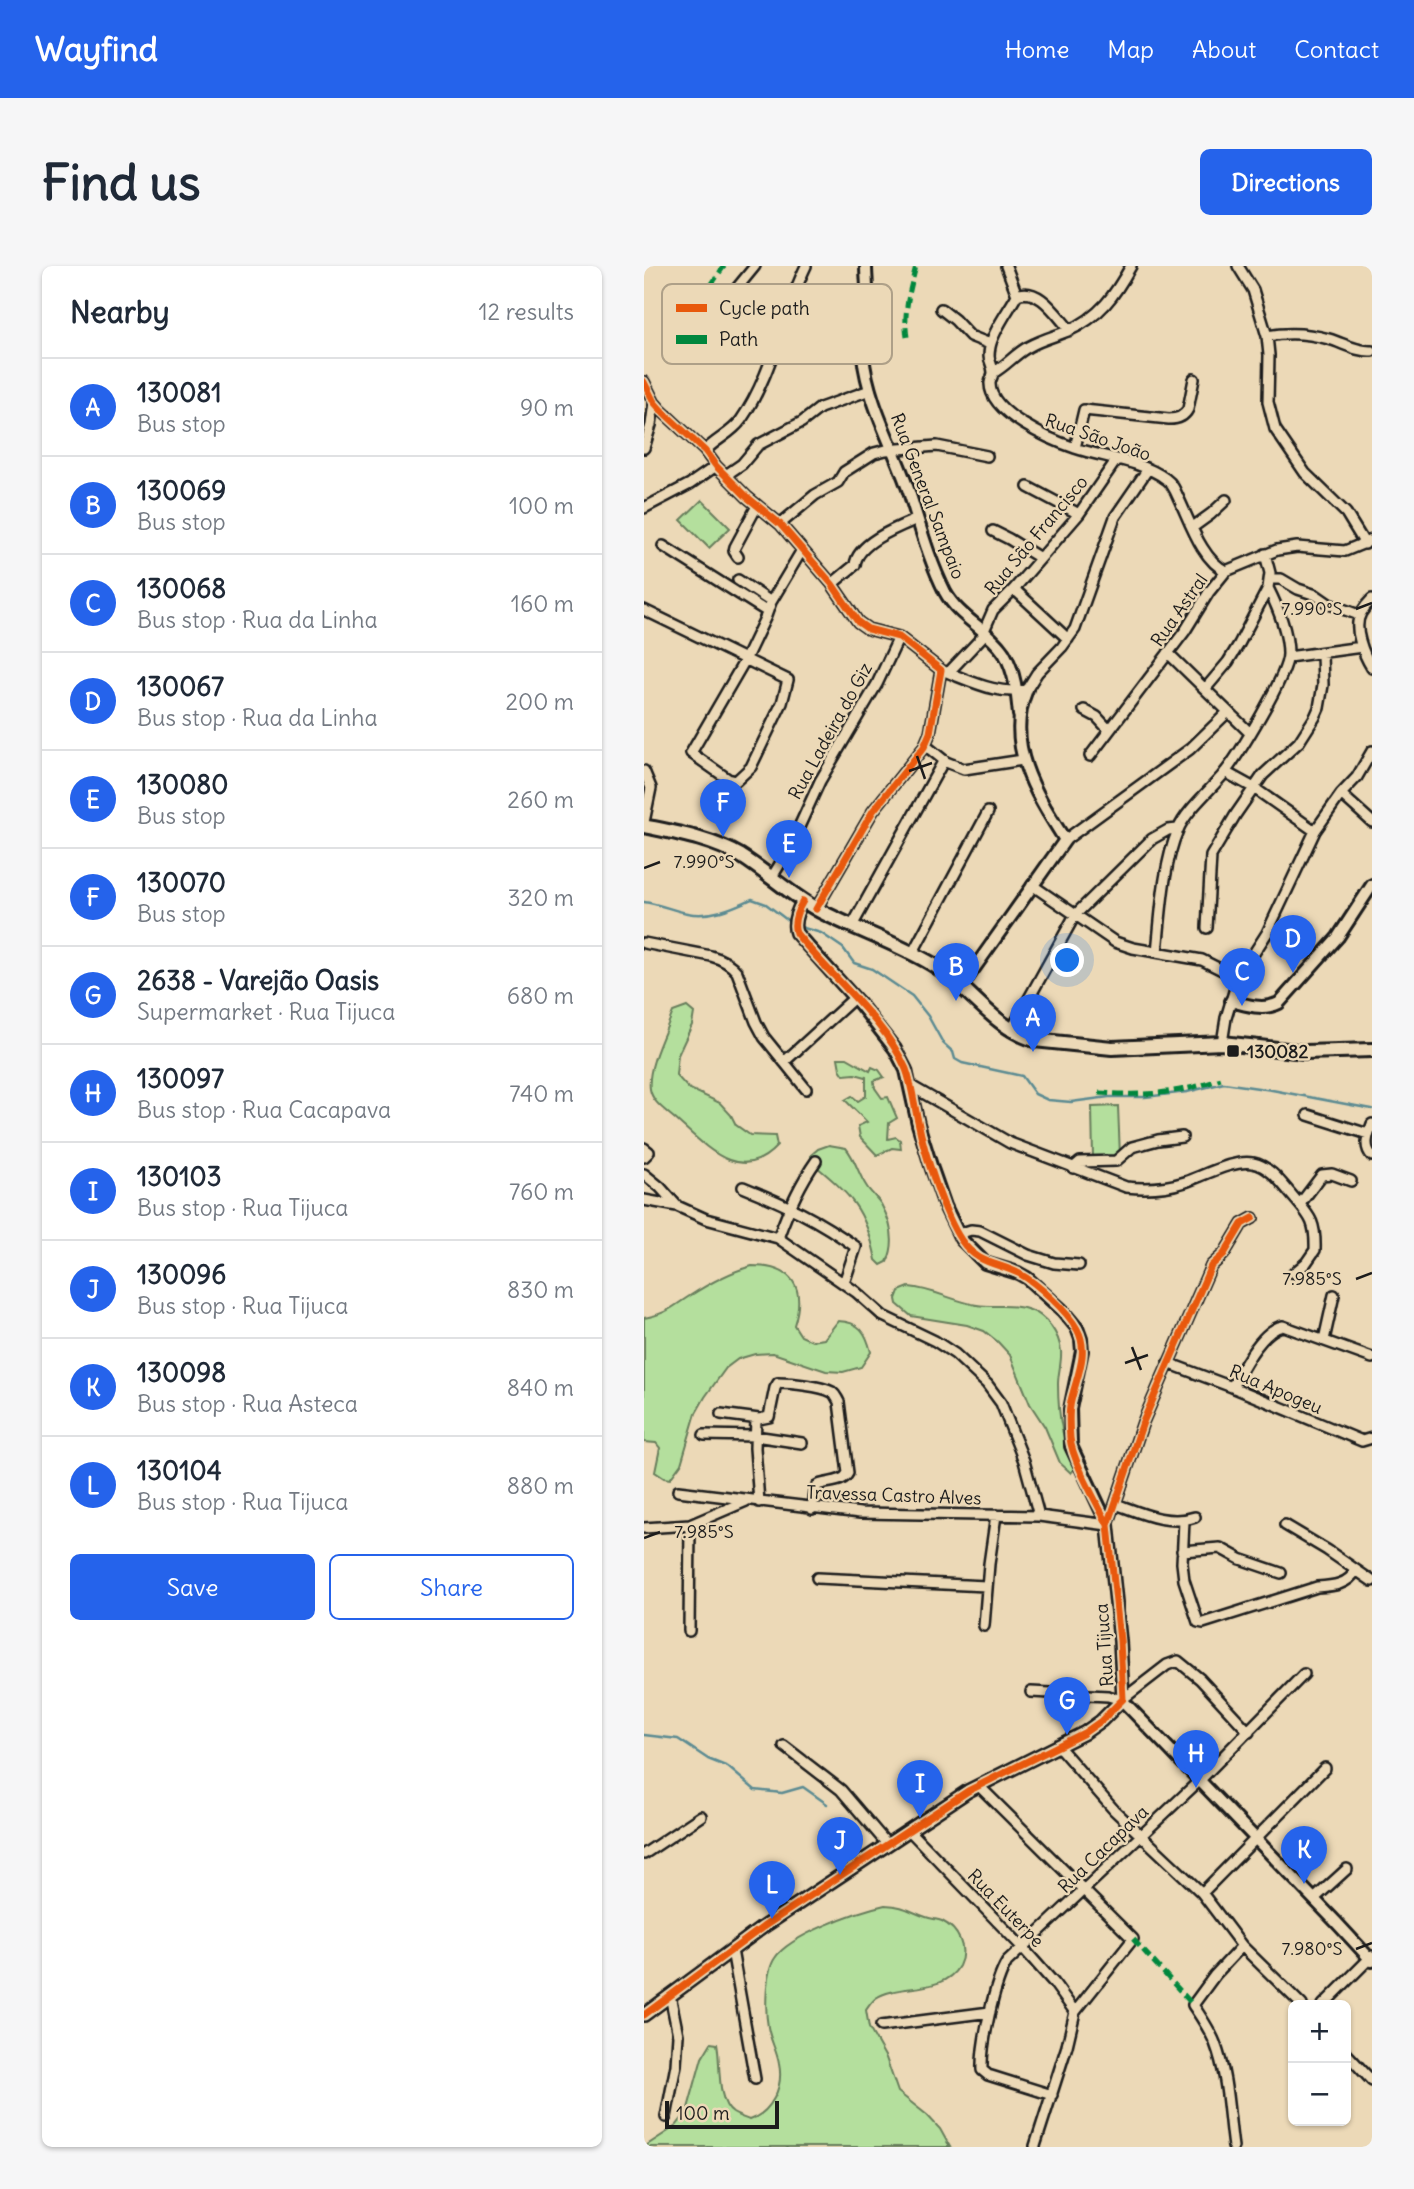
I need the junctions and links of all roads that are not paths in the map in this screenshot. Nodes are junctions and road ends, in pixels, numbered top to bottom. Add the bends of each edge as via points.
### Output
1 (755, 266) edge
2 (806, 266) edge
3 (866, 266) edge
4 (1006, 266) edge
5 (1132, 266) edge
6 (1238, 266) edge
7 (740, 284) edge
8 (797, 284) edge
9 (866, 284) edge
10 (1017, 295) junction
11 (941, 309) dead end
12 (1070, 330) junction
13 (1267, 336) junction
14 (990, 344) junction
15 (1372, 351) edge
16 (767, 364) edge
17 (864, 364) edge
18 (993, 373) junction
19 (1194, 379) dead end
20 (644, 382) edge
21 (870, 390) junction
22 (654, 402) junction
23 (644, 448) edge
24 (1075, 449) junction
25 (892, 450) junction
26 (705, 451) junction
27 (987, 456) dead end
28 (1117, 459) junction
29 (716, 466) junction
30 (1148, 469) junction
31 (726, 475) junction
32 (1028, 487) dead end
33 (1226, 500) dead end
34 (757, 506) junction
35 (644, 508) edge
36 (1079, 514) junction
37 (917, 519) junction
38 (780, 524) junction
39 (1193, 527) junction
40 (993, 531) dead end
41 (1368, 542) edge
42 (663, 546) dead end
43 (802, 550) junction
44 (1265, 554) junction
45 (738, 557) dead end
46 (1040, 558) junction
47 (1226, 571) junction
48 (738, 580) dead end
49 (1269, 583) junction
50 (832, 584) junction
51 (1014, 589) junction
52 (1372, 599) edge
53 (769, 607) junction
54 (644, 610) edge
55 (1359, 615) junction
56 (984, 633) junction
57 (899, 637) junction
58 (1068, 639) junction
59 (1362, 647) junction
60 (1168, 653) junction
61 (1322, 654) junction
62 (1288, 657) junction
63 (1369, 657) edge
64 (745, 660) junction
65 (1372, 668) edge
66 (945, 671) junction
67 (1206, 688) junction
68 (1022, 691) junction
69 (1084, 710) dead end
70 (1228, 712) junction
71 (1109, 730) junction
72 (1250, 733) junction
73 (925, 745) junction
74 (1372, 752) edge
75 (1090, 756) dead end
76 (944, 760) junction
77 (1023, 760) junction
78 (644, 771) edge
79 (1225, 772) junction
80 (1254, 788) junction
81 (1341, 794) junction
82 (988, 812) dead end
83 (1372, 822) edge
84 (644, 824) edge
85 (1178, 829) junction
86 (1315, 831) junction
87 (1065, 839) junction
88 (772, 877) junction
89 (1032, 885) junction
90 (1372, 885) edge
91 (803, 901) junction
92 (816, 909) junction
93 (1075, 915) junction
94 (852, 926) junction
95 (1207, 928) dead end
96 (644, 943) edge
97 (1157, 952) junction
98 (912, 954) junction
99 (1238, 978) junction
100 (961, 987) junction
101 (854, 998) junction
102 (1231, 1001) junction
103 (1011, 1031) junction
104 (1222, 1043) junction
105 (1372, 1050) edge
106 (784, 1062) junction
107 (911, 1086) junction
108 (806, 1089) dead end
109 (1308, 1115) dead end
110 (1372, 1124) edge
111 (1368, 1134) junction
112 (1182, 1137) dead end
113 (644, 1148) edge
114 (1372, 1156) edge
115 (644, 1157) edge
116 (816, 1161) dead end
117 (1073, 1168) junction
118 (644, 1174) edge
119 (1351, 1181) dead end
120 (743, 1187) dead end
121 (644, 1200) edge
122 (1300, 1205) junction
123 (677, 1206) junction
124 (790, 1206) junction
125 (1252, 1218) dead end
126 (958, 1234) junction
127 (779, 1238) junction
128 (1079, 1265) dead end
129 (1294, 1273) dead end
130 (844, 1283) junction
131 (1334, 1295) dead end
132 (1324, 1340) junction
133 (1372, 1358) edge
134 (1168, 1363) junction
135 (1232, 1387) junction
136 (721, 1414) dead end
137 (756, 1419) junction
138 (704, 1435) dead end
139 (755, 1436) junction
140 (1372, 1438) edge
141 (802, 1443) dead end
142 (678, 1491) dead end
143 (748, 1500) junction
144 (759, 1502) junction
145 (1116, 1504) junction
146 (812, 1509) junction
147 (996, 1515) junction
148 (1039, 1516) junction
149 (1195, 1517) dead end
150 (1184, 1521) junction
151 (690, 1525) junction
152 (1108, 1525) junction
153 (1285, 1525) dead end
154 (644, 1528) edge
155 (1182, 1551) junction
156 (1356, 1570) junction
157 (1281, 1573) dead end
158 (817, 1578) dead end
159 (1372, 1581) edge
160 (986, 1586) junction
161 (984, 1626) dead end
162 (689, 1631) dead end
163 (1304, 1674) dead end
164 (1031, 1692) dead end
165 (1123, 1700) junction
166 (1249, 1732) junction
167 (784, 1746) dead end
168 (1059, 1747) junction
169 (1325, 1768) dead end
170 (1199, 1781) junction
171 (979, 1786) junction
172 (701, 1816) dead end
173 (909, 1830) junction
174 (1140, 1836) junction
175 (1256, 1839) junction
176 (887, 1844) junction
177 (644, 1854) edge
178 (1347, 1869) dead end
179 (1084, 1889) junction
180 (1202, 1893) junction
181 (1314, 1899) junction
182 (1242, 1945) junction
183 (1023, 1948) junction
184 (732, 1950) junction
185 (1371, 1959) edge
186 (670, 1995) junction
187 (1296, 2000) edge
188 (1328, 2000) edge
189 (990, 2012) junction
190 (1075, 2012) junction
191 (644, 2015) edge
192 (881, 2026) dead end
193 (1351, 2058) edge
194 (755, 2079) dead end
195 (1372, 2081) edge
196 (1052, 2095) junction
197 (666, 2117) dead end
198 (1035, 2146) edge
199 (1233, 2147) edge

1 - 7 street
2 - 8 street
3 - 9 street, Rua General Sampaio
4 - 10 street
5 - 12 street via 1110,302
6 - 13 street via 1253,289
10 - 12 street via 1029,293 1040,298
10 - 14 street
11 - 14 street via 970,336
12 - 18 street via 1026,348
13 - 15 street via 1304,334
13 - 41 street via 1268,402 1275,429 1305,473
14 - 18 street, Rua São João via 988,360
16 - 26 street via 741,420
17 - 21 street, Rua General Sampaio
18 - 24 street, Rua São João via 994,394 1016,420
19 - 24 street via 1186,414 1178,418 1084,410
20 - 22 street
21 - 25 street, Rua General Sampaio
21 - 31 street via 820,408 758,445
22 - 23 street
22 - 26 street
24 - 28 street, Rua São João
25 - 27 street via 937,446
25 - 37 street, Rua General Sampaio
25 - 38 street via 874,453 844,472 838,482
26 - 29 street
28 - 30 street, Rua São João
28 - 36 street, Rua São Francisco
29 - 31 street
29 - 35 street
30 - 39 street, Rua São João via 1170,482
30 - 58 street via 1115,517
31 - 34 street
32 - 36 street
33 - 39 street
34 - 38 street
34 - 45 street via 735,547
36 - 46 street, Rua São Francisco
37 - 50 street via 867,546 855,558 855,565
37 - 56 street, Rua General Sampaio via 947,597
38 - 43 street
39 - 47 street, Rua São João via 1212,560
40 - 46 street
41 - 44 street, Rua Astral via 1345,551 1297,547
42 - 53 street
43 - 50 street
43 - 53 street
44 - 47 street, Rua Astral
44 - 49 street
46 - 51 street, Rua São Francisco
47 - 60 street, Rua Astral
48 - 53 street
49 - 55 street via 1281,579
49 - 62 street via 1282,619
49 - 67 street via 1239,645
50 - 57 street via 858,622
51 - 56 street, Rua São Francisco via 993,610
51 - 58 street
52 - 55 street
53 - 64 street
54 - 64 street
55 - 59 street
56 - 66 street, Rua São Francisco
56 - 68 street, Rua General Sampaio via 1004,654
57 - 66 street
57 - 88 street, Rua Ladeira do Giz
58 - 68 street
59 - 61 street
59 - 63 street
60 - 67 street
60 - 71 street, Rua Astral
61 - 62 street
61 - 80 street via 1323,685 1315,717 1299,742
62 - 72 street via 1281,679
63 - 65 street
64 - 64 street via 691,753 736,781 751,767 788,680
66 - 68 street via 989,687
66 - 73 street
67 - 70 street
68 - 77 street
69 - 71 street
70 - 72 street
70 - 87 street via 1190,750
71 - 75 street, Rua Astral
72 - 79 street
73 - 76 street
73 - 92 street via 873,811
74 - 81 street
76 - 77 street via 964,769
76 - 94 street
77 - 87 street via 1040,800
78 - 84 street via 651,788
79 - 80 street
79 - 85 street
80 - 86 street
80 - 95 street via 1211,856
81 - 83 street
81 - 86 street
82 - 98 street
84 - 88 main road via 726,848
85 - 93 street via 1152,839
85 - 97 street via 1165,878
86 - 99 street via 1267,933
87 - 89 street
88 - 91 main road
89 - 93 street
89 - 100 street
90 - 102 street via 1338,937 1279,1003 1259,1007
91 - 92 main road
91 - 101 street via 794,922 796,933
92 - 94 main road
93 - 97 street via 1115,942
93 - 103 street
94 - 98 main road
96 - 106 street via 722,958 732,965 760,1030
97 - 99 street via 1202,960
98 - 100 main road
99 - 102 street
100 - 103 main road
101 - 106 street
101 - 107 street via 895,1049
102 - 104 street
103 - 104 main road via 1034,1040 1088,1047
104 - 105 main road via 1305,1052
106 - 108 street
107 - 117 street via 1001,1139
107 - 126 street via 926,1152
109 - 111 street
110 - 111 street
111 - 114 street via 1367,1149
112 - 117 street via 1132,1147 1116,1161 1080,1162
113 - 115 street via 649,1152
116 - 124 street
117 - 122 street via 1142,1189 1252,1163 1270,1172
118 - 123 street
119 - 122 street via 1322,1175
120 - 124 street
121 - 123 street
122 - 129 street via 1313,1222 1315,1250
123 - 127 street via 706,1219
124 - 127 street
124 - 130 street via 856,1247
125 - 134 street, Rua Tijuca via 1241,1224 1224,1254 1211,1266
126 - 128 street via 976,1230 1028,1255
126 - 152 street via 985,1263 1027,1278 1077,1328 1083,1351 1070,1409 1070,1446
127 - 130 street
130 - 148 street via 892,1322 955,1354 987,1384 1008,1420
131 - 132 street
132 - 133 street
132 - 135 street via 1283,1326 1271,1329
134 - 135 street, Rua Apogeu
134 - 145 street, Rua Tijuca
135 - 140 street, Rua Apogeu via 1362,1441
136 - 137 street
137 - 139 street
137 - 146 street via 769,1417 778,1383 828,1391 836,1397 848,1473 841,1480 818,1485
138 - 139 street
139 - 141 street
139 - 144 street
142 - 143 street, Travessa Castro Alves
143 - 144 street, Travessa Castro Alves
143 - 151 street
144 - 146 street, Travessa Castro Alves
145 - 150 street via 1157,1518
145 - 152 street, Rua Tijuca
146 - 147 street, Travessa Castro Alves
147 - 148 street, Travessa Castro Alves
147 - 160 street
148 - 152 street, Travessa Castro Alves
149 - 150 street
150 - 155 street
151 - 154 street
151 - 162 street
152 - 165 street, Rua Tijuca
153 - 156 street
155 - 156 street via 1187,1590 1198,1622 1203,1623 1303,1590 1335,1586
155 - 157 street via 1220,1548
156 - 159 street
158 - 160 street
160 - 161 street
163 - 166 street, Rua Cacapava
164 - 165 street
165 - 166 street via 1178,1661
165 - 168 street, Rua Tijuca via 1101,1721
165 - 170 street
166 - 170 street, Rua Cacapava
167 - 176 street via 841,1790
168 - 171 street, Rua Tijuca
168 - 174 street
169 - 175 street
170 - 174 street, Rua Cacapava
170 - 175 street
171 - 173 street, Rua Tijuca
171 - 179 street
172 - 177 street
173 - 176 street, Rua Tijuca
173 - 183 street, Rua Euterpe
174 - 179 street, Rua Cacapava
174 - 180 street
175 - 180 street
175 - 181 street
176 - 184 street, Rua Tijuca
178 - 181 street
179 - 183 street, Rua Cacapava
179 - 190 street via 1133,1939
180 - 182 street
181 - 185 street
182 - 187 street
182 - 199 street via 1193,2004 1220,2059
183 - 189 street, Rua Cacapava via 1001,1972
183 - 190 street, Rua Euterpe
184 - 186 street, Rua Tijuca
184 - 194 street
185 - 188 street
186 - 191 street, Rua Tijuca
186 - 197 street via 678,2035
189 - 192 street
189 - 196 street, Rua Cacapava via 984,2073
190 - 196 street
193 - 195 street
196 - 198 street

